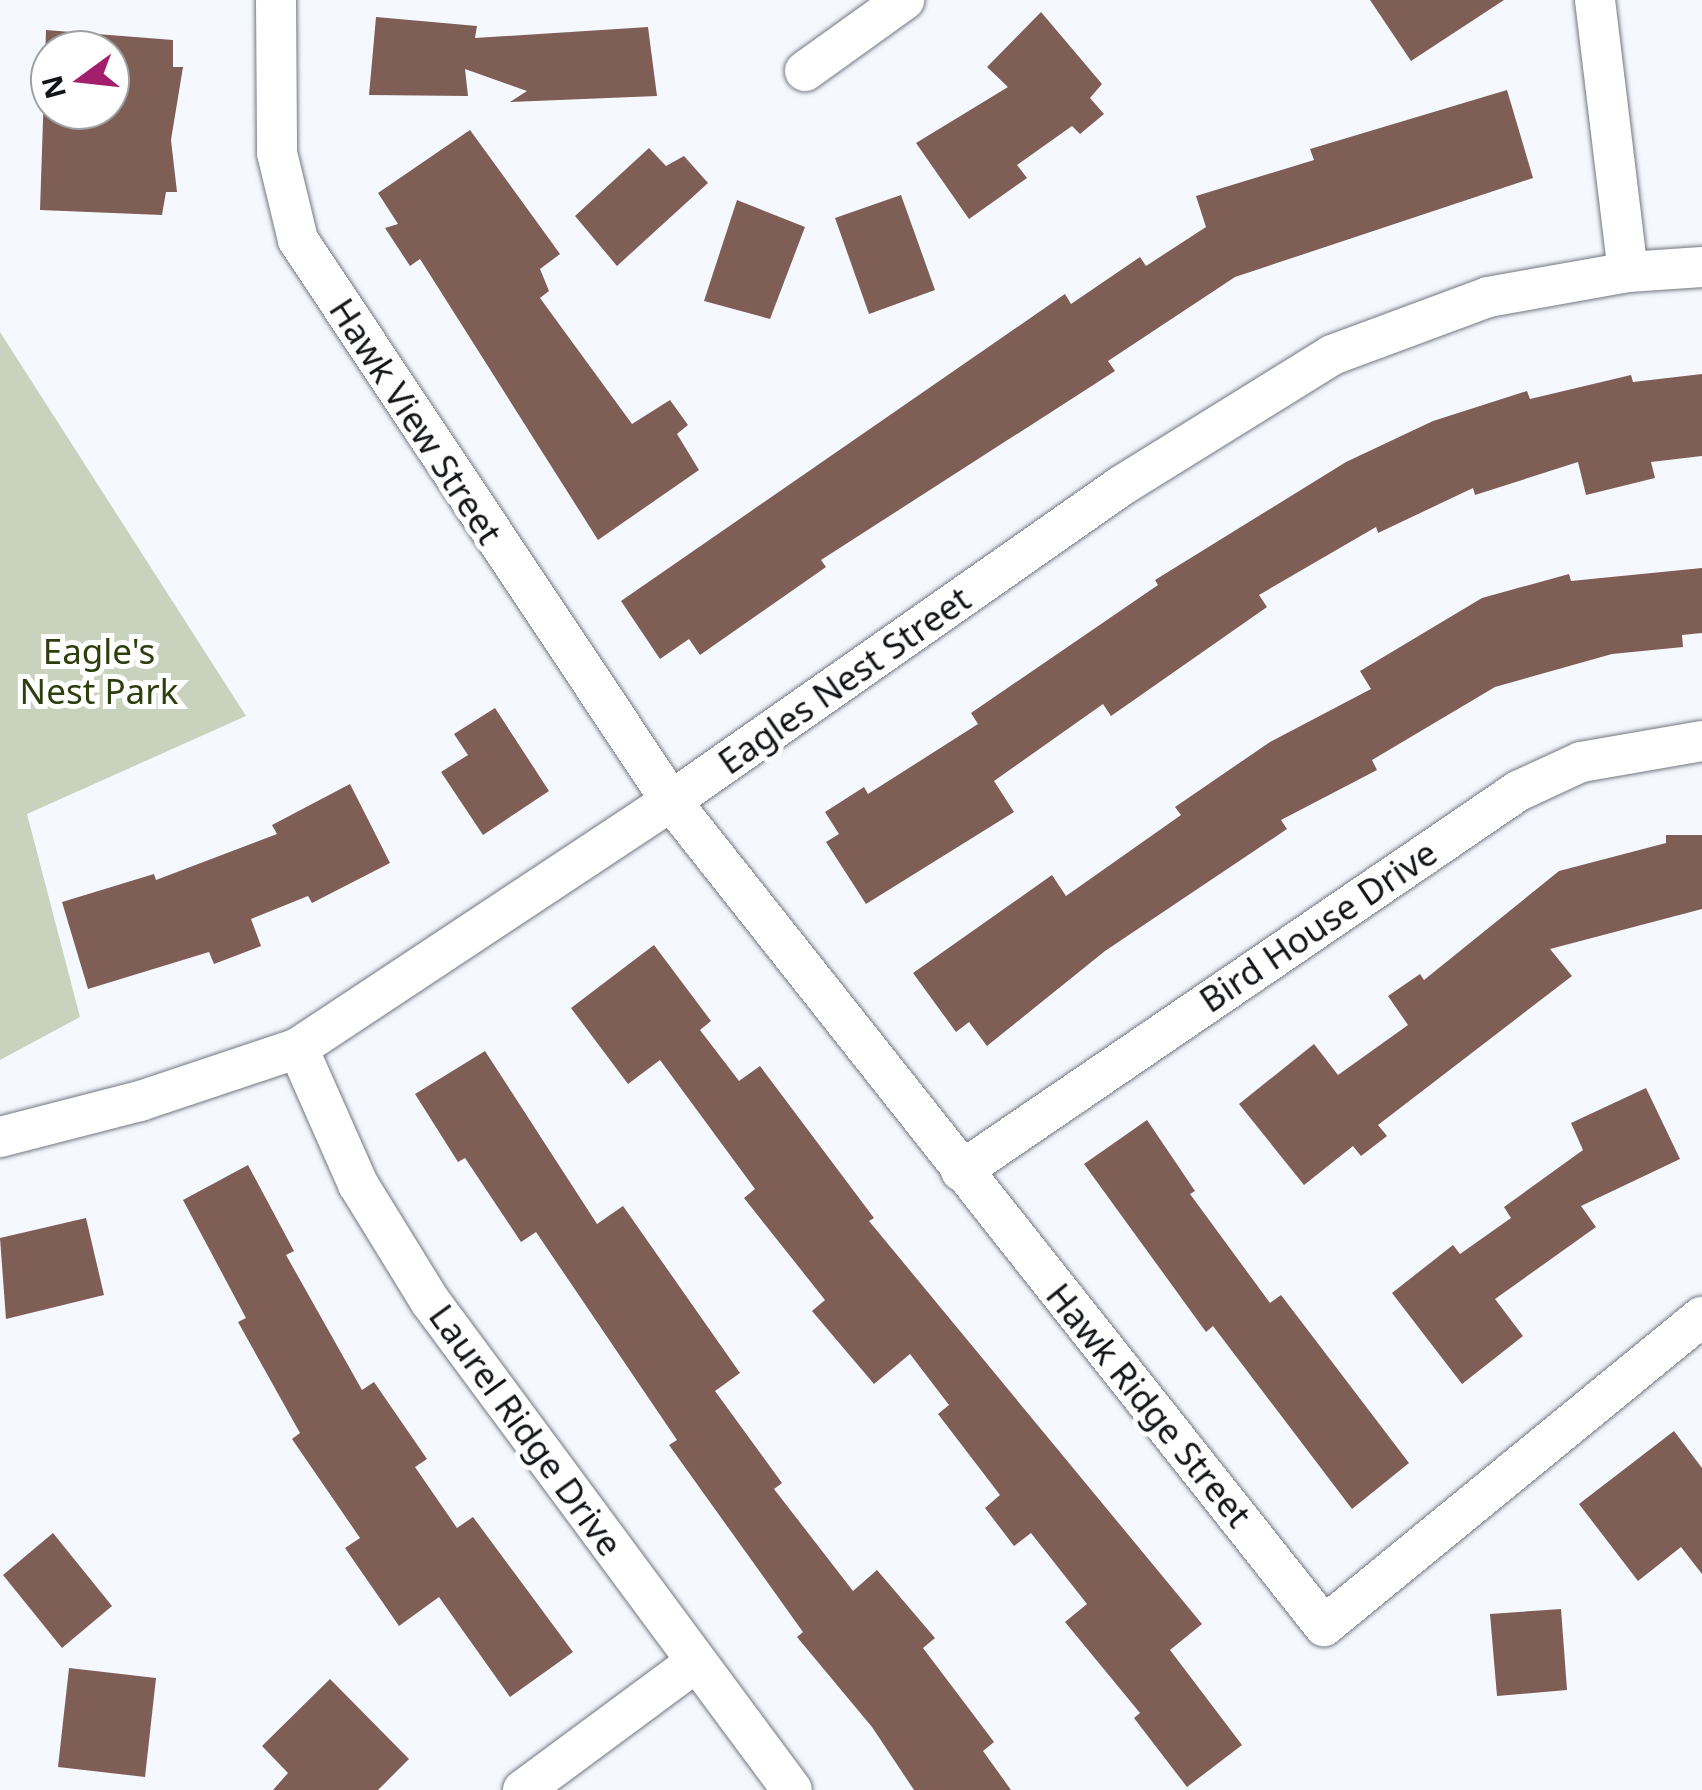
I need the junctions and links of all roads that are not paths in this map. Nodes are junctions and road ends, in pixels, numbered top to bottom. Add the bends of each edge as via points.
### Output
1 (276, 0) edge
2 (904, 0) edge
3 (1596, 0) edge
4 (805, 71) dead end
5 (1702, 267) edge
6 (1628, 272) junction
7 (1702, 741) edge
8 (670, 801) junction
9 (298, 1048) junction
10 (0, 1137) edge
11 (961, 1171) junction
12 (1702, 1317) edge
13 (696, 1662) junction
14 (523, 1790) edge
15 (792, 1790) edge

1 - 8 street, Hawk View Street via 277,153 298,240
2 - 4 street
3 - 6 street
5 - 6 street, Eagles Nest Street
6 - 8 street, Eagles Nest Street via 1488,297 1332,355 1121,486
7 - 11 street, Bird House Drive via 1582,762 1518,791
8 - 9 street, Eagles Nest Street
8 - 11 street, Hawk Ridge Street
9 - 10 street, Eagles Nest Street via 140,1101
9 - 13 street, Laurel Ridge Drive via 358,1184 430,1301
11 - 12 street, Hawk Ridge Street via 1324,1626
13 - 14 street
13 - 15 street, Laurel Ridge Drive

